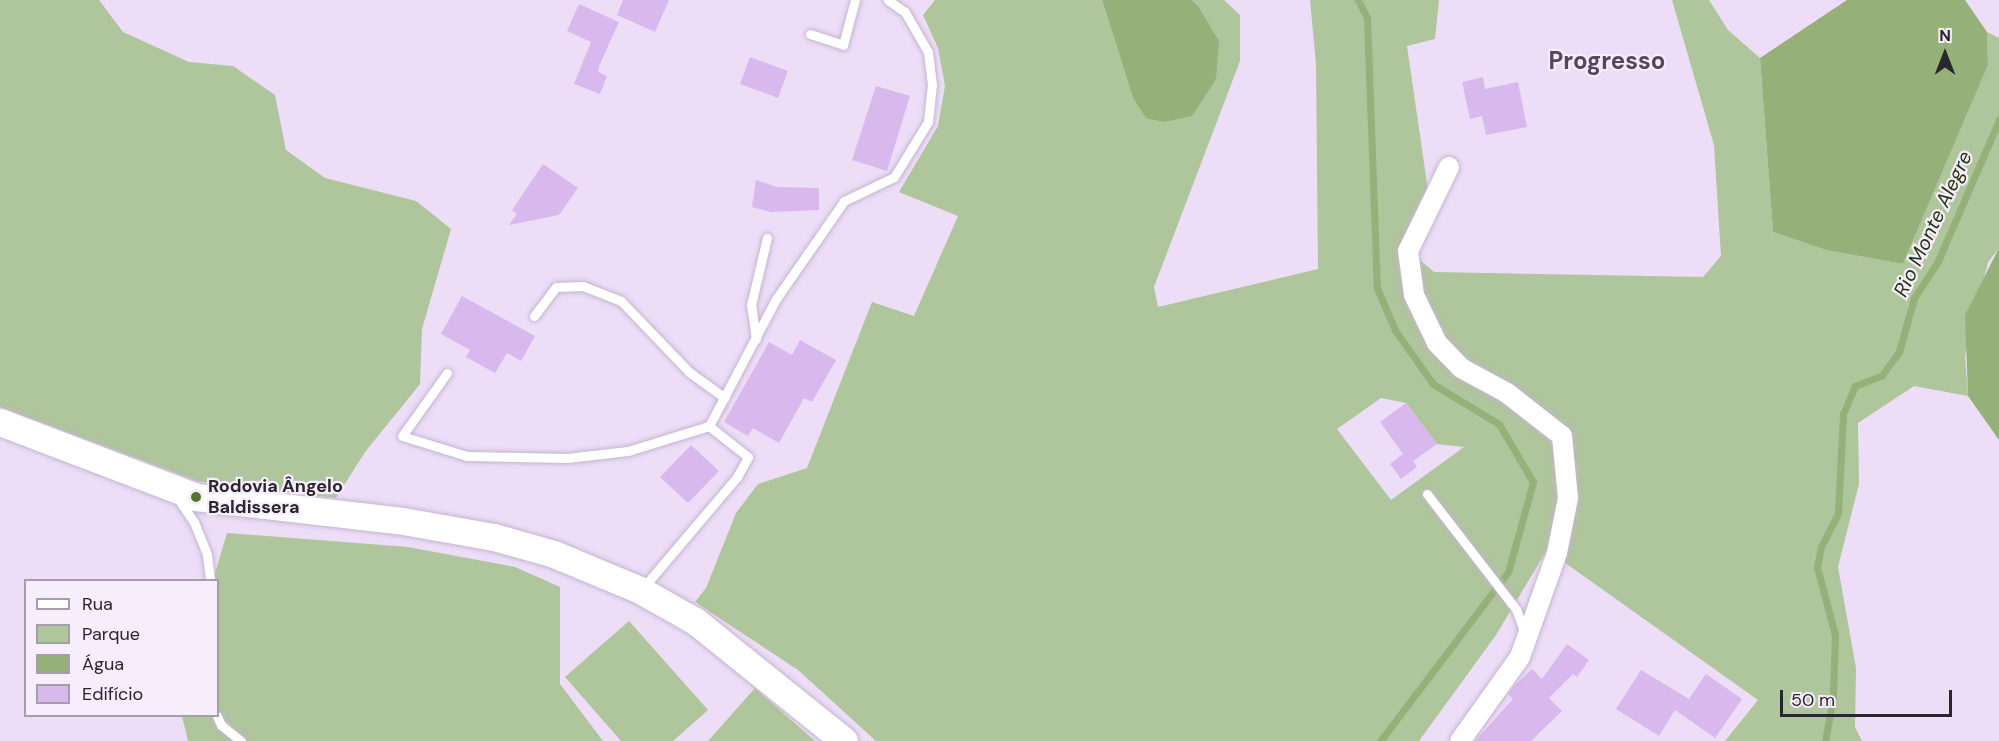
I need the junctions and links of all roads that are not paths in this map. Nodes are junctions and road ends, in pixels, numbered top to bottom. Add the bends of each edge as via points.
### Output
1 (855, 0) edge
2 (888, 0) edge
3 (810, 34) dead end
4 (1449, 167) dead end
5 (767, 238) dead end
6 (534, 316) dead end
7 (756, 339) junction
8 (447, 373) dead end
9 (725, 398) junction
10 (0, 422) edge
11 (709, 426) junction
12 (170, 488) junction
13 (1427, 494) dead end
14 (210, 579) edge
15 (640, 590) junction
16 (1526, 638) junction
17 (217, 717) edge
18 (241, 741) edge
19 (844, 741) edge
20 (1460, 741) edge

1 - 3 lane via 843,45
2 - 7 lane via 905,12 928,52 932,86 928,122 894,177 844,201 776,299
4 - 16 street via 1408,251 1414,295 1437,343 1461,368 1507,393 1562,436 1568,498 1557,553
5 - 7 lane via 752,305
6 - 9 lane via 556,287 583,286 621,301 689,372
7 - 9 lane
8 - 11 lane via 402,436 467,456 567,458 628,452
9 - 11 lane
10 - 12 street
11 - 15 lane via 748,457 737,477
12 - 14 lane via 194,522 207,555
12 - 15 street via 196,497 403,521 494,537 554,554
13 - 16 lane via 1516,609
15 - 19 street via 695,621
16 - 20 street via 1520,657
17 - 18 lane via 221,725

